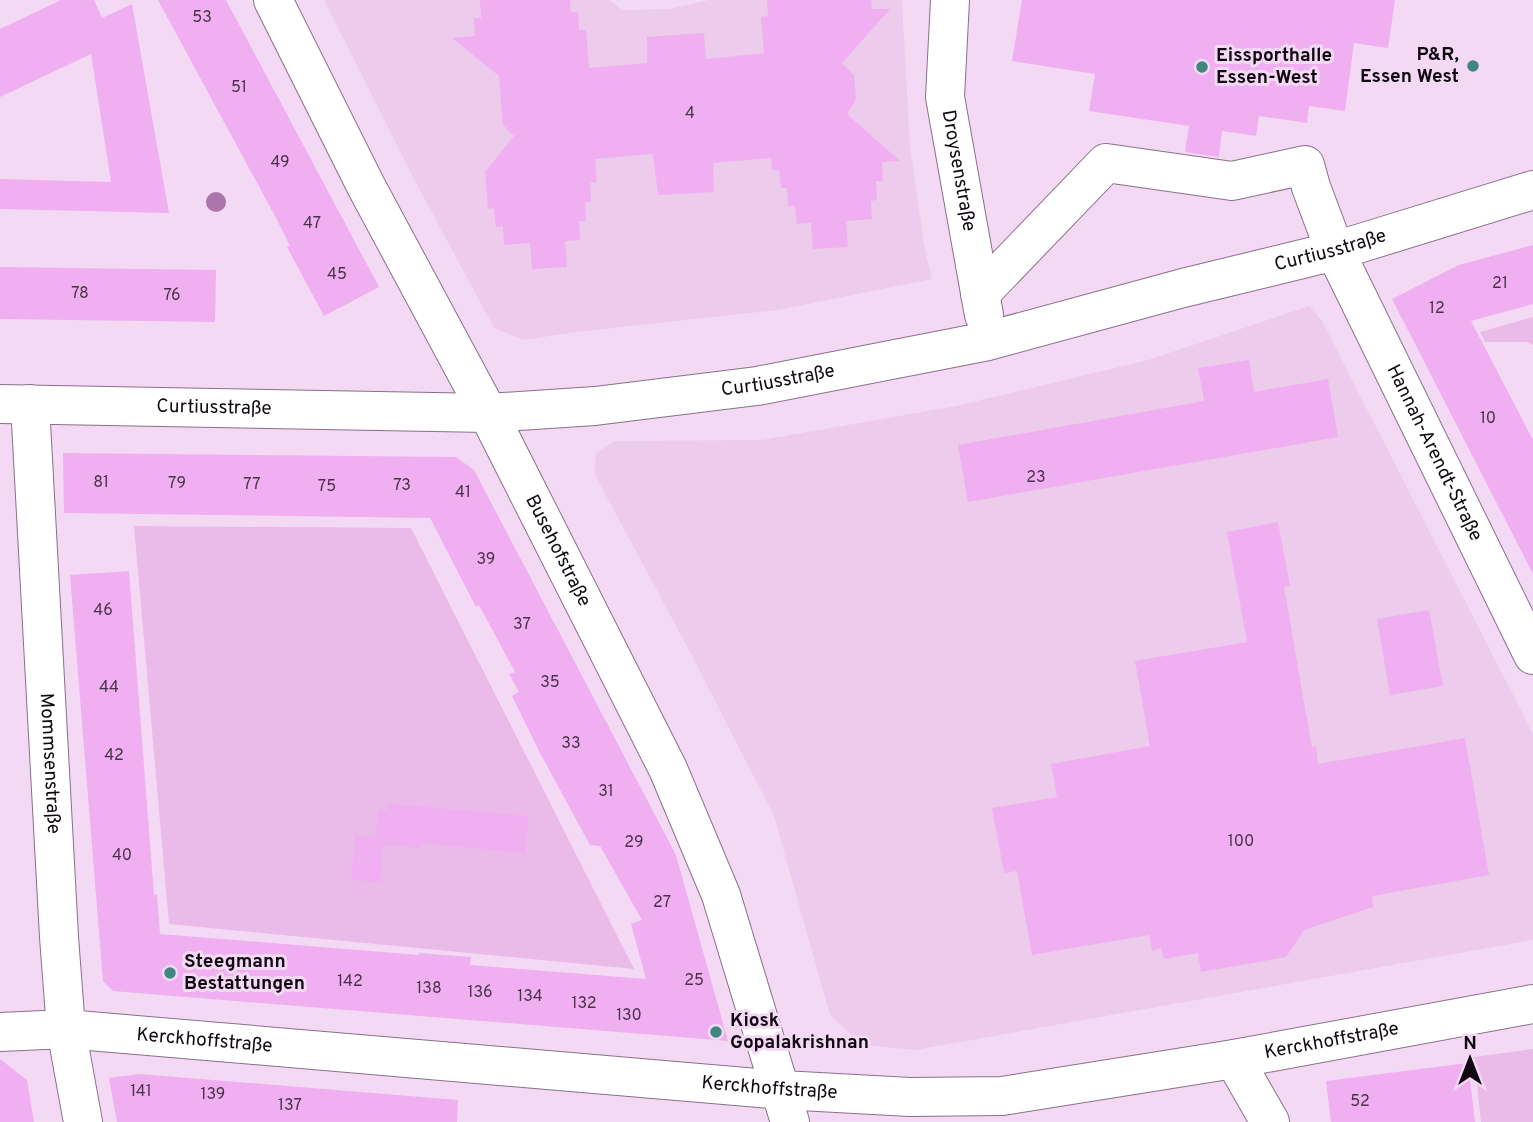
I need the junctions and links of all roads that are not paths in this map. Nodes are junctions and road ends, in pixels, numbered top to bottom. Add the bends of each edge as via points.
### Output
1 (273, 0) edge
2 (950, 0) edge
3 (1533, 191) edge
4 (1335, 251) junction
5 (980, 294) junction
6 (988, 341) junction
7 (15, 404) edge
8 (488, 413) junction
9 (1533, 655) edge
10 (1533, 1004) edge
11 (66, 1029) junction
12 (0, 1032) edge
13 (1234, 1059) junction
14 (786, 1106) edge
15 (83, 1122) edge
16 (1270, 1122) edge

1 - 8 street, Busehofstraße
2 - 5 street, Droysenstraße via 944,97
3 - 4 street, Curtiusstraße
4 - 5 street, Hannah-Arendt-Straße via 1305,165 1232,181 1105,163
4 - 6 street, Curtiusstraße via 1181,283
4 - 9 street, Hannah-Arendt-Straße
5 - 6 street, Droysenstraße
6 - 8 street, Curtiusstraße via 757,386 595,406
7 - 8 street, Curtiusstraße
7 - 11 street, Mommsenstraße
8 - 14 street, Busehofstraße via 668,769 721,895
10 - 13 street, Kerckhoffstraße
11 - 12 street, Kerckhoffstraße
11 - 14 street, Kerckhoffstraße
11 - 15 street, Mommsenstraße
13 - 14 street, Kerckhoffstraße via 1002,1096
13 - 16 street

